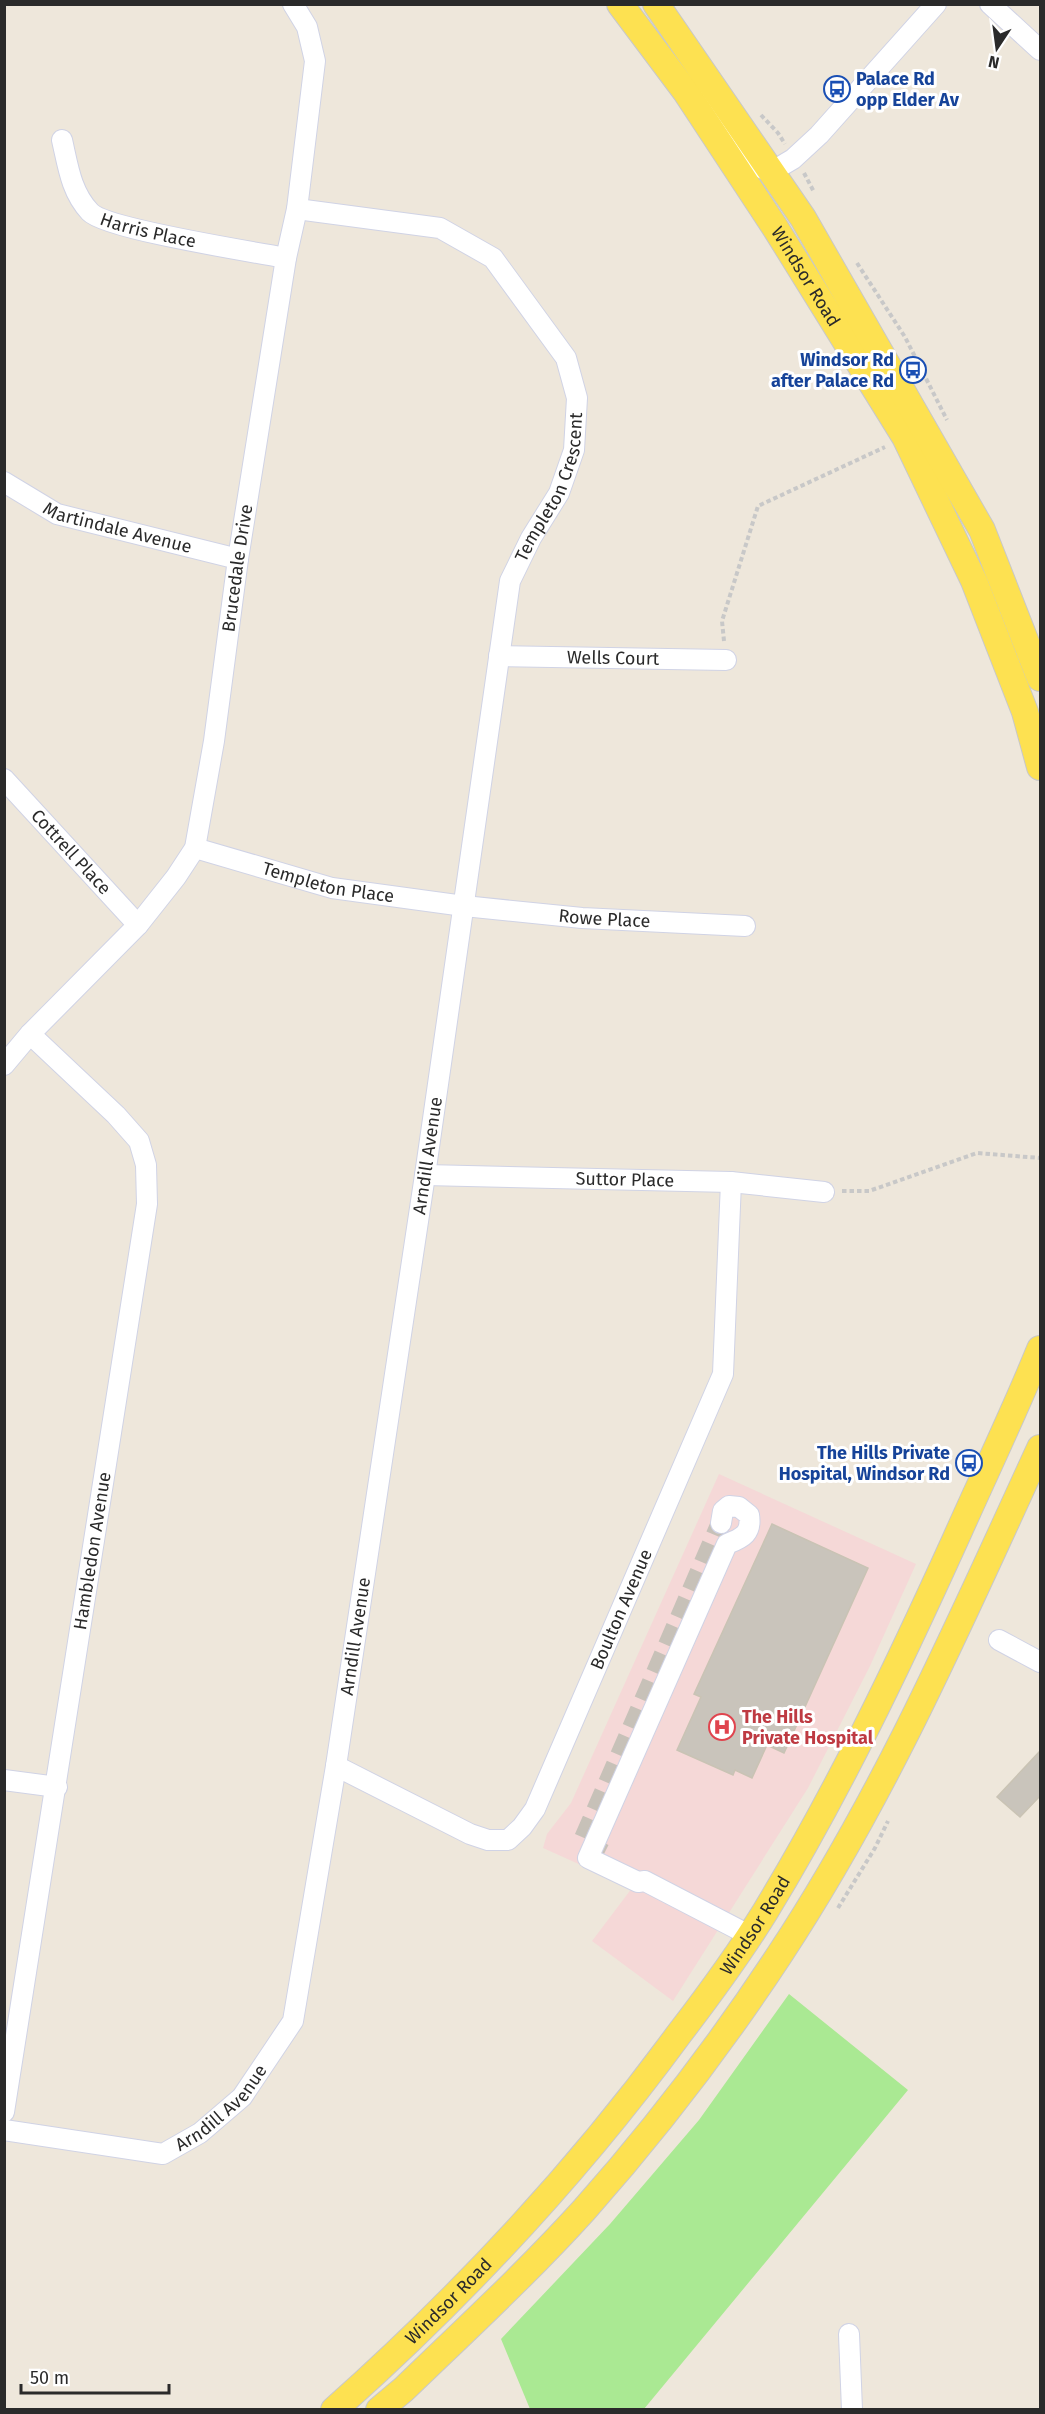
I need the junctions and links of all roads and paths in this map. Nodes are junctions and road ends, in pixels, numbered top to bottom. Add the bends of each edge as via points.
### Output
1 (293, 4) edge
2 (620, 4) edge
3 (656, 4) edge
4 (936, 4) edge
5 (990, 4) edge
6 (1041, 50) edge
7 (686, 92) junction
8 (62, 140) dead end
9 (771, 172) junction
10 (297, 209) junction
11 (286, 258) junction
12 (887, 446) dead end
13 (4, 482) edge
14 (238, 558) junction
15 (499, 656) junction
16 (726, 660) joint
17 (1041, 678) edge
18 (1041, 766) edge
19 (4, 779) edge
20 (195, 848) junction
21 (464, 906) junction
22 (138, 925) junction
23 (745, 926) dead end
24 (30, 1034) junction
25 (4, 1065) edge
26 (1041, 1158) edge
27 (425, 1175) junction
28 (731, 1182) junction
29 (824, 1192) joint
30 (1041, 1349) edge
31 (1041, 1448) edge
32 (721, 1524) tunnel mouth
33 (999, 1640) dead end
34 (1041, 1662) edge
35 (336, 1767) junction
36 (4, 1780) edge
37 (57, 1787) junction
38 (604, 1854) tunnel mouth
39 (829, 1875) junction
40 (645, 1881) junction
41 (749, 1935) junction
42 (683, 2090) junction
43 (4, 2112) edge
44 (4, 2130) edge
45 (849, 2334) dead end
46 (334, 2409) edge
47 (379, 2409) edge
48 (852, 2409) edge

1 - 10 street, Brucedale Drive via 306,27 315,61
2 - 7 main road, Windsor Road
3 - 9 main road, Windsor Road
4 - 9 street via 819,135 793,159
5 - 6 street
7 - 9 street via 711,106 747,160
7 - 18 main road, Windsor Road via 905,437 974,581 1021,701
8 - 11 street, Harris Place via 72,186 91,214 131,229
9 - 17 main road, Windsor Road via 803,218 982,530
10 - 11 street, Brucedale Drive
10 - 15 street, Templeton Crescent via 440,228 493,258 566,358 577,398 574,450 559,494 510,581
11 - 14 street, Brucedale Drive
12 - 16 path via 759,506 722,621
13 - 14 street, Martindale Avenue via 57,514
14 - 20 street, Brucedale Drive via 214,741
15 - 16 street, Wells Court
15 - 21 street, Templeton Crescent
19 - 22 street, Cottrell Place
20 - 21 street, Templeton Place via 332,888
20 - 22 street, Brucedale Drive
21 - 23 street, Rowe Place via 582,918
21 - 27 street, Arndill Avenue
22 - 24 street, Brucedale Drive
24 - 25 street, Brucedale Drive
24 - 37 street, Hambledon Avenue via 116,1115 139,1141 146,1165 147,1204
26 - 29 path via 977,1153 869,1191
27 - 28 street, Suttor Place
27 - 35 street, Arndill Avenue
28 - 29 street, Suttor Place
28 - 35 street, Boulton Avenue via 723,1374 535,1809 508,1840 488,1840
30 - 41 main road, Windsor Road via 872,1717 828,1803
31 - 39 main road, Windsor Road via 909,1731
32 - 40 street via 723,1511 729,1506 739,1507 749,1515 751,1524 742,1538 727,1544 588,1858 638,1882
33 - 34 street
35 - 44 street, Arndill Avenue via 293,2021 242,2097 200,2133 163,2154
36 - 37 street
37 - 43 street, Hambledon Avenue
38 - 40 street via 640,1872
39 - 41 main road via 768,1929
39 - 42 main road, Windsor Road via 747,2003
40 - 41 street
41 - 42 main road via 740,1977 687,2064
41 - 46 main road, Windsor Road via 644,2083 552,2193 452,2298
42 - 47 main road, Windsor Road via 623,2166 547,2249
45 - 48 street

